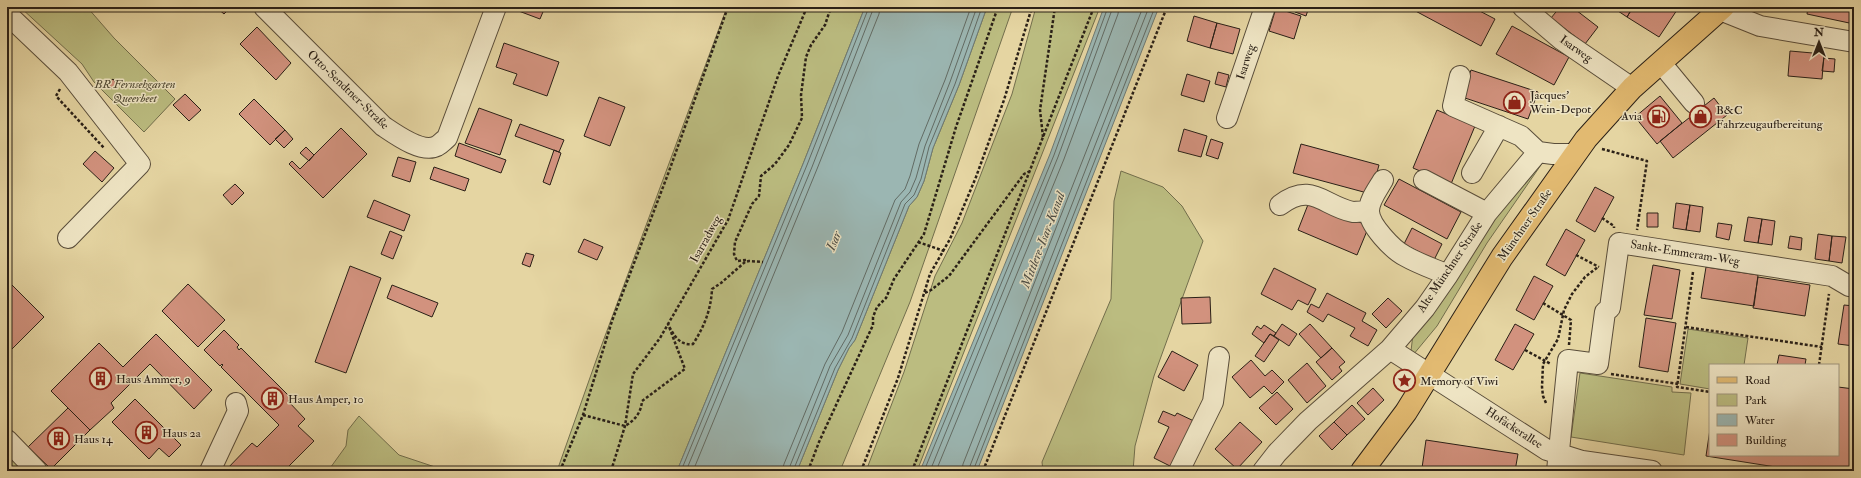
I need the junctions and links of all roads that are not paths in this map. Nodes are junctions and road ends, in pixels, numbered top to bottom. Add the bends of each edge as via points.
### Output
1 (264, 7) edge
2 (496, 7) edge
3 (1265, 7) edge
4 (1524, 7) edge
5 (1722, 8) edge
6 (7, 14) edge
7 (1854, 42) edge
8 (1661, 63) junction
9 (1460, 76) dead end
10 (1632, 88) junction
11 (1694, 103) dead end
12 (1227, 118) dead end
13 (1499, 126) junction
14 (1580, 147) junction
15 (1538, 152) junction
16 (1472, 173) dead end
17 (1383, 180) dead end
18 (1424, 180) dead end
19 (1280, 205) dead end
20 (1369, 211) junction
21 (1487, 213) junction
22 (68, 238) dead end
23 (1448, 275) junction
24 (1854, 287) edge
25 (1390, 349) junction
26 (1219, 357) dead end
27 (1430, 374) junction
28 (236, 403) dead end
29 (7, 440) edge
30 (1557, 463) edge
31 (36, 471) edge
32 (210, 471) edge
33 (1179, 471) edge
34 (1263, 471) edge
35 (1362, 471) edge
36 (1652, 471) edge

1 - 2 street, Otto-Sendtner-Straße via 383,126 398,137 422,147 437,146 447,138
3 - 12 street, Isarweg
4 - 10 street, Isarweg via 1562,40
5 - 7 street via 1760,26
5 - 8 main road, Münchner Straße
6 - 22 street via 68,72 140,164
8 - 10 main road, Münchner Straße
8 - 11 street
9 - 13 street via 1453,106
10 - 14 main road, Münchner Straße
13 - 15 street via 1521,136
13 - 16 street
14 - 15 street via 1553,154
14 - 27 main road, Münchner Straße via 1502,257
15 - 21 street, Alte Münchner Straße
17 - 20 street
18 - 21 street
19 - 20 street via 1291,197 1306,194 1354,212
20 - 23 street via 1377,229 1404,256
21 - 23 street, Alte Münchner Straße
23 - 25 street, Alte Münchner Straße
24 - 30 street, Sankt-Emmeram-Weg via 1832,276 1619,243 1605,268 1610,308 1605,312 1598,364 1567,367
25 - 27 street, Hofäckerallee
25 - 34 street, Alte Münchner Straße via 1308,421
26 - 33 street via 1213,402
27 - 30 street, Hofäckerallee via 1547,450
27 - 35 main road, Münchner Straße via 1406,412
28 - 32 street via 238,411
29 - 31 street
30 - 36 street, Hofäckerallee via 1582,462

